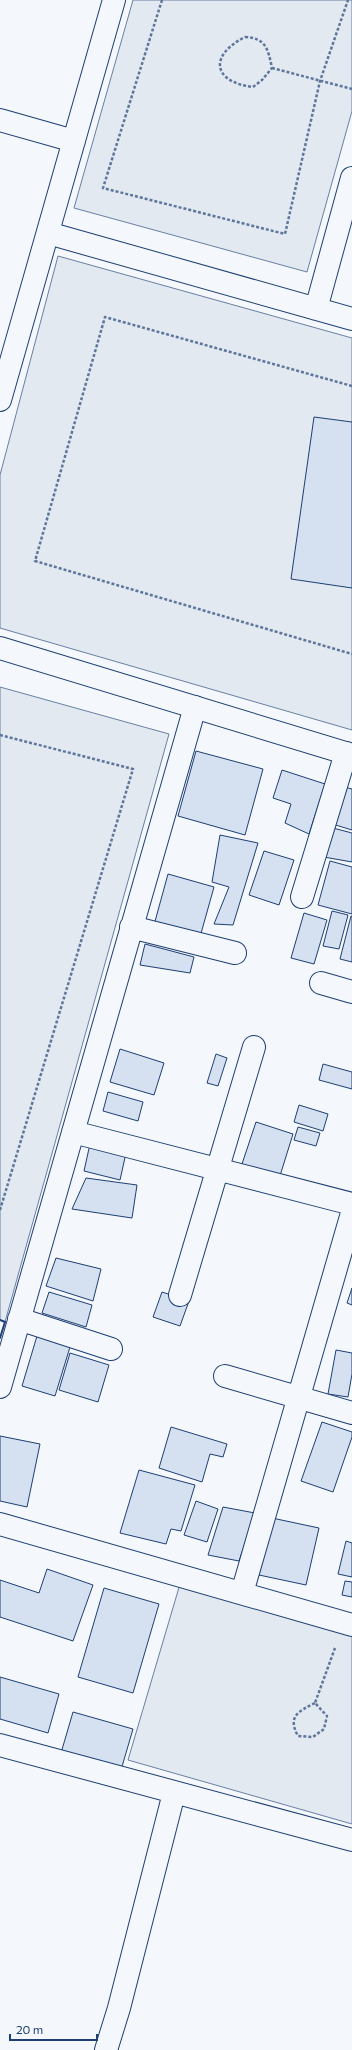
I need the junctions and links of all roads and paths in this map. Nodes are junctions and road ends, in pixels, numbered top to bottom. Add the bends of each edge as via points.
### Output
1 (114, 0) edge
2 (162, 0) edge
3 (348, 0) edge
4 (272, 68) junction
5 (320, 81) junction
6 (352, 89) edge
7 (0, 120) edge
8 (74, 142) junction
9 (352, 178) edge
10 (48, 233) junction
11 (316, 309) junction
12 (352, 319) edge
13 (3, 377) edge
14 (352, 386) edge
15 (0, 400) edge
16 (0, 648) edge
17 (352, 654) edge
18 (195, 707) junction
19 (0, 735) edge
20 (349, 754) edge
21 (302, 897) dead end
22 (131, 927) junction
23 (235, 953) dead end
24 (321, 983) dead end
25 (352, 992) edge
26 (254, 1047) dead end
27 (73, 1132) junction
28 (217, 1170) junction
29 (352, 1204) edge
30 (0, 1210) edge
31 (352, 1213) edge
32 (180, 1295) dead end
33 (19, 1320) junction
34 (111, 1349) dead end
35 (225, 1376) dead end
36 (0, 1388) edge
37 (298, 1398) junction
38 (352, 1413) edge
39 (0, 1524) edge
40 (242, 1593) junction
41 (352, 1625) edge
42 (337, 1643) dead end
43 (315, 1703) junction
44 (0, 1745) edge
45 (174, 1793) junction
46 (352, 1840) edge
47 (106, 2050) edge

1 - 8 street
2 - 5 path via 103,188 285,234
3 - 5 path
4 - 4 path via 252,88 224,77 221,59 223,52 234,42 245,37 256,38 264,44
4 - 5 path
5 - 6 path
7 - 8 street
8 - 10 street
9 - 11 street
10 - 11 street
10 - 13 street
11 - 12 street
13 - 15 street
14 - 17 path via 105,317 35,561
16 - 18 street
18 - 20 street
18 - 22 street
19 - 30 path via 133,768
20 - 21 street
22 - 23 street
22 - 27 street
24 - 25 street
26 - 28 street
27 - 28 street
27 - 33 street
28 - 29 street
28 - 32 street
31 - 37 street
33 - 34 street
33 - 36 street
35 - 37 street
37 - 38 street
37 - 40 street
39 - 40 street
40 - 41 street
42 - 43 path
43 - 43 path via 327,1716 324,1728 313,1737 298,1736 294,1729 294,1720 299,1711
44 - 45 street
45 - 46 street
45 - 47 street

